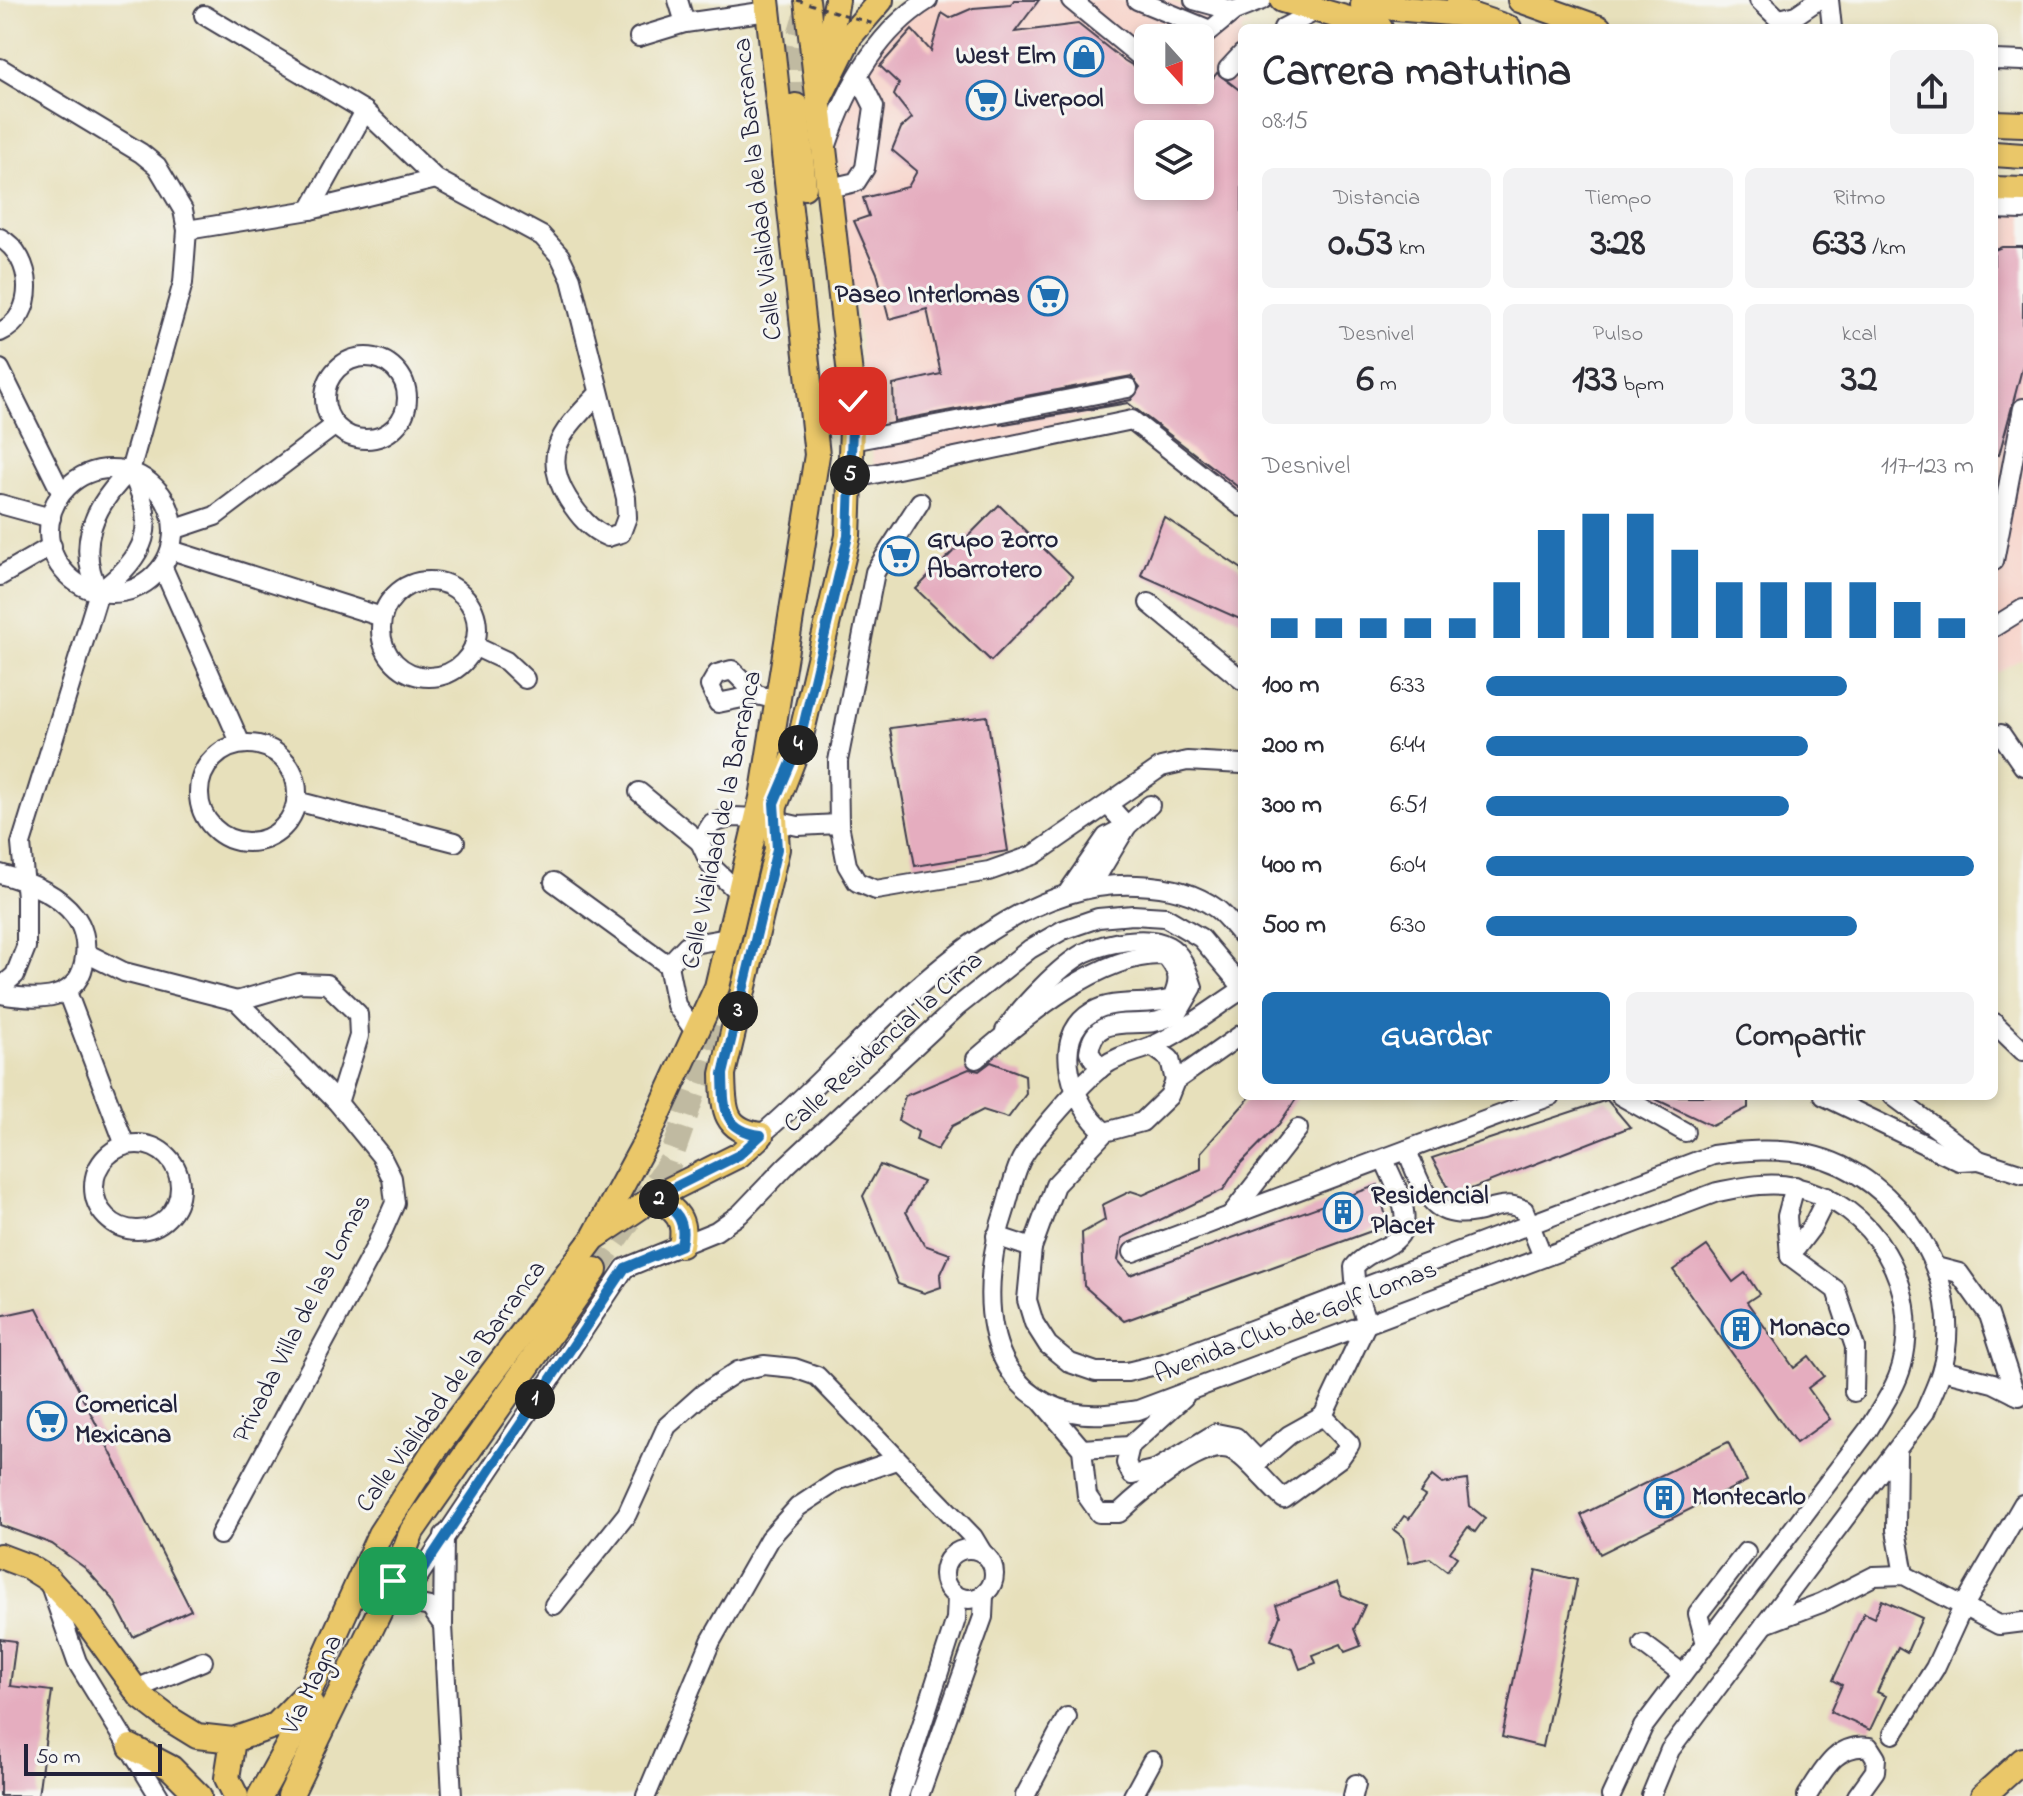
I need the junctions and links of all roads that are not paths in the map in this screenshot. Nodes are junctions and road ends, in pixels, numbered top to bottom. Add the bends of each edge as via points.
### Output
1 (678, 0) edge
2 (807, 0) edge
3 (837, 0) edge
4 (881, 0) edge
5 (928, 0) edge
6 (1071, 0) edge
7 (1137, 0) edge
8 (1194, 0) edge
9 (1262, 0) edge
10 (1282, 0) edge
11 (1422, 0) edge
12 (1520, 0) edge
13 (1759, 0) edge
14 (1818, 0) edge
15 (1829, 0) edge
16 (767, 6) edge
17 (1318, 10) junction
18 (1234, 11) junction
19 (1351, 13) edge
20 (204, 15) dead end
21 (1471, 15) junction
22 (685, 23) junction
23 (1185, 24) edge
24 (1291, 24) edge
25 (1372, 24) edge
26 (1405, 24) edge
27 (1497, 24) edge
28 (1588, 24) edge
29 (1784, 24) edge
30 (1832, 24) edge
31 (1214, 27) edge
32 (639, 37) dead end
33 (1134, 52) edge
34 (1238, 58) edge
35 (1998, 60) edge
36 (2023, 61) edge
37 (0, 68) edge
38 (1228, 69) dead end
39 (859, 77) junction
40 (820, 97) junction
41 (796, 106) tunnel mouth
42 (365, 111) junction
43 (1998, 123) edge
44 (2023, 124) edge
45 (826, 151) junction
46 (1998, 154) edge
47 (2023, 156) edge
48 (436, 179) junction
49 (830, 188) junction
50 (1998, 189) edge
51 (2023, 190) edge
52 (1998, 209) edge
53 (310, 210) junction
54 (2023, 210) edge
55 (187, 230) junction
56 (0, 238) edge
57 (0, 332) edge
58 (0, 369) edge
59 (1128, 388) dead end
60 (599, 393) junction
61 (2023, 408) edge
62 (334, 426) junction
63 (815, 430) junction
64 (852, 441) junction
65 (130, 471) junction
66 (1186, 477) dead end
67 (850, 479) junction
68 (61, 492) junction
69 (920, 502) dead end
70 (0, 504) edge
71 (1238, 504) edge
72 (1238, 517) edge
73 (51, 518) junction
74 (173, 530) junction
75 (1998, 540) edge
76 (52, 546) junction
77 (171, 550) junction
78 (163, 568) junction
79 (0, 576) edge
80 (99, 592) junction
81 (1149, 603) dead end
82 (2023, 609) edge
83 (382, 617) junction
84 (1998, 625) edge
85 (474, 646) junction
86 (1238, 669) edge
87 (525, 679) dead end
88 (768, 698) junction
89 (2001, 734) dead end
90 (240, 742) junction
91 (2023, 766) edge
92 (1238, 768) edge
93 (639, 792) dead end
94 (296, 801) junction
95 (1108, 805) junction
96 (1150, 805) dead end
97 (769, 814) junction
98 (839, 824) junction
99 (1127, 826) junction
100 (455, 842) dead end
101 (700, 842) junction
102 (21, 844) junction
103 (0, 868) edge
104 (0, 874) edge
105 (25, 881) junction
106 (554, 882) dead end
107 (747, 886) junction
108 (1091, 886) junction
109 (1068, 892) junction
110 (1238, 932) edge
111 (728, 938) junction
112 (86, 953) junction
113 (668, 965) junction
114 (1238, 982) edge
115 (1238, 988) edge
116 (0, 991) edge
117 (67, 992) junction
118 (237, 1001) junction
119 (1998, 1027) edge
120 (696, 1033) junction
121 (1002, 1037) junction
122 (1238, 1037) edge
123 (1152, 1046) junction
124 (2023, 1051) edge
125 (976, 1059) dead end
126 (1100, 1069) junction
127 (1175, 1081) junction
128 (1076, 1093) junction
129 (1540, 1100) edge
130 (1628, 1100) edge
131 (1832, 1100) edge
132 (1898, 1100) edge
133 (338, 1103) junction
134 (1298, 1129) dead end
135 (1105, 1132) junction
136 (1685, 1132) dead end
137 (761, 1135) junction
138 (125, 1145) junction
139 (1407, 1150) junction
140 (1384, 1159) junction
141 (1979, 1160) junction
142 (2023, 1174) edge
143 (1795, 1186) junction
144 (655, 1197) junction
145 (1827, 1197) junction
146 (1230, 1216) junction
147 (1531, 1223) junction
148 (996, 1236) junction
149 (593, 1239) junction
150 (681, 1245) junction
151 (1032, 1248) junction
152 (1133, 1252) dead end
153 (1790, 1256) junction
154 (1543, 1257) junction
155 (1936, 1267) junction
156 (595, 1270) tunnel mouth
157 (1356, 1291) junction
158 (1367, 1323) junction
159 (1942, 1370) junction
160 (1854, 1392) dead end
161 (1187, 1393) junction
162 (2019, 1396) edge
163 (1040, 1399) junction
164 (1323, 1416) junction
165 (1130, 1446) junction
166 (1082, 1449) junction
167 (1897, 1452) junction
168 (896, 1460) junction
169 (1256, 1465) junction
170 (2023, 1504) edge
171 (944, 1509) junction
172 (380, 1534) junction
173 (444, 1534) junction
174 (220, 1535) dead end
175 (982, 1552) junction
176 (1746, 1552) dead end
177 (0, 1556) edge
178 (949, 1558) junction
179 (1904, 1575) junction
180 (48, 1579) junction
181 (984, 1595) junction
182 (957, 1596) junction
183 (394, 1600) junction
184 (554, 1605) dead end
185 (1962, 1609) junction
186 (2023, 1622) edge
187 (1765, 1624) junction
188 (443, 1625) junction
189 (1643, 1644) dead end
190 (1706, 1644) junction
191 (203, 1661) dead end
192 (1683, 1674) junction
193 (136, 1689) junction
194 (1067, 1717) dead end
195 (1893, 1734) dead end
196 (233, 1740) junction
197 (131, 1747) junction
198 (2023, 1760) edge
199 (1152, 1761) dead end
200 (152, 1794) edge
201 (199, 1796) edge
202 (236, 1796) edge
203 (260, 1796) edge
204 (290, 1796) edge
205 (452, 1796) edge
206 (646, 1796) edge
207 (899, 1796) edge
208 (919, 1796) edge
209 (1025, 1796) edge
210 (1133, 1796) edge
211 (1611, 1796) edge
212 (1651, 1796) edge
213 (1807, 1796) edge
214 (1857, 1796) edge
215 (1983, 1796) edge

1 - 22 street
2 - 40 main road, Calle Vialidad de la Barranca
3 - 40 main road
4 - 40 main road via 850,36
5 - 39 street via 903,15
6 - 33 street
7 - 23 street
8 - 18 street
9 - 18 street
10 - 17 main road
11 - 21 main road
12 - 28 main road
13 - 29 street
14 - 29 street
15 - 30 street
16 - 22 street
16 - 63 main road, Calle Vialidad de la Barranca
17 - 19 main road
17 - 24 street
18 - 31 street
19 - 21 main road
19 - 25 main road
19 - 26 main road
20 - 42 street
21 - 27 main road
22 - 32 street
34 - 38 street
35 - 36 street
37 - 55 street via 157,166 183,210
39 - 45 street via 840,106
39 - 49 street via 874,107 865,168 856,182
40 - 45 main road, Calle Vialidad de la Barranca
41 - 63 main road via 819,351
42 - 48 street
42 - 53 street
43 - 44 main road
45 - 49 main road, Calle Vialidad de la Barranca
46 - 47 main road
48 - 53 street
48 - 60 street via 542,236 560,256 571,279
49 - 64 main road, Calle Vialidad de la Barranca via 853,401
50 - 51 main road
52 - 54 street
53 - 55 street
55 - 65 street via 183,283
56 - 57 street via 22,259 28,284 23,310
58 - 68 street
59 - 64 street
60 - 60 street via 626,498 621,533 608,537 577,513 557,480 553,460 562,433
61 - 75 street
62 - 62 street via 352,438 374,439 394,429 406,410 407,389 397,369 379,357 357,356 337,366 325,385 324,407
62 - 74 street via 215,516
63 - 88 main road, Calle Vialidad de la Barranca via 817,455
64 - 67 main road, Calle Vialidad de la Barranca
65 - 68 street via 96,469
65 - 74 street via 155,488
65 - 80 street via 95,515 85,546
65 - 80 street via 145,499 143,545 126,572
66 - 72 street
67 - 71 street via 1132,420
67 - 97 main road, Calle Vialidad de la Barranca via 845,550 799,744
68 - 73 street
69 - 98 street via 875,572 838,761
70 - 73 street
73 - 76 street
74 - 77 street
76 - 79 street
76 - 80 street via 72,579
77 - 78 street
77 - 83 street
78 - 80 street via 138,590 122,595
78 - 90 street
80 - 102 street
81 - 86 street
82 - 84 street
83 - 85 street via 386,653 414,675 450,672
83 - 85 street via 405,587 443,583 460,592 472,608
85 - 87 street via 506,661
88 - 88 street via 732,670 717,674 710,686 718,703
88 - 97 main road, Calle Vialidad de la Barranca
89 - 91 street
90 - 94 street via 263,745 282,758 294,778
90 - 94 street via 216,753 201,776 200,804 214,828 237,842 264,842 285,827
92 - 95 street via 1187,761 1161,767
93 - 101 street
94 - 100 street
95 - 98 street via 1034,855 989,871 876,890 857,882 847,865
95 - 99 street
96 - 99 street
97 - 98 street via 798,826
97 - 101 street via 712,823
97 - 107 main road, Calle Vialidad de la Barranca
97 - 137 main road via 777,849 723,1074 724,1108 734,1126
99 - 108 street
99 - 109 street via 1106,837
101 - 107 street via 711,866
102 - 103 street
102 - 105 street
104 - 105 street
105 - 112 street via 76,917
105 - 116 street via 26,947 15,975
106 - 113 street
107 - 111 main road, Calle Vialidad de la Barranca
108 - 109 street, Calle Residencial la Cima
108 - 110 street, Calle Residencial la Cima via 1171,887 1217,909
109 - 137 street, Calle Residencial la Cima via 1024,909 926,981
111 - 113 street via 687,945
111 - 120 main road, Calle Vialidad de la Barranca via 717,987
112 - 117 street via 77,982
112 - 118 street via 124,972
113 - 120 street via 676,1005
114 - 150 street, Calle Residencial la Cima via 1201,938 1165,917 1098,918 1063,930 1030,949 957,1007 740,1214
115 - 123 street, Avenida Club de Golf Lomas
116 - 117 street via 45,999
117 - 138 street
118 - 133 street, Privada Villa de las Lomas
118 - 133 street via 299,983 327,984 358,1014 359,1036
119 - 124 street
120 - 149 main road, Calle Vialidad de la Barranca
121 - 125 street
121 - 126 street via 1016,1012 1084,953 1150,940 1170,946 1184,962 1193,987 1178,1013 1156,1022 1114,1022 1099,1030 1089,1052
121 - 128 street via 1090,972 1146,954 1165,955 1177,969 1179,983 1172,999 1155,1005 1109,1006 1090,1013 1073,1034 1067,1067
122 - 127 street
123 - 126 street, Avenida Club de Golf Lomas via 1127,1052
123 - 127 street via 1170,1059
126 - 128 street, Avenida Club de Golf Lomas
127 - 135 street via 1169,1096 1142,1122
128 - 135 street via 1087,1115
128 - 148 street, Avenida Club de Golf Lomas via 1022,1159
129 - 139 street
130 - 136 street
131 - 141 street via 1959,1161
132 - 141 street
133 - 174 street, Privada Villa de las Lomas via 381,1156 392,1178 395,1203
134 - 146 street
135 - 151 street, Avenida Club de Golf Lomas via 1055,1185
137 - 144 main road via 739,1155
138 - 138 street via 107,1156 96,1174 94,1194 103,1213 119,1226 140,1230 160,1224 175,1209 181,1189 177,1169 165,1152 145,1144
139 - 140 street
139 - 147 street via 1420,1186 1438,1208 1467,1216 1515,1205
140 - 146 street
140 - 157 street via 1406,1225 1397,1241 1359,1260 1354,1267
141 - 142 street
143 - 145 street, Avenida Club de Golf Lomas
143 - 153 street via 1787,1216
143 - 154 street, Avenida Club de Golf Lomas via 1760,1183 1717,1192
144 - 149 main road
144 - 150 main road via 680,1217
145 - 153 street
145 - 190 street, Avenida Club de Golf Lomas via 1866,1225 1887,1251 1902,1283 1907,1318 1902,1366 1868,1430
146 - 152 street
147 - 154 street
147 - 155 street, Avenida Club de Golf Lomas via 1713,1155 1770,1150 1811,1155 1869,1182 1918,1233
147 - 157 street, Avenida Club de Golf Lomas
148 - 151 street
148 - 163 street, Avenida Club de Golf Lomas via 988,1276 989,1314 1000,1353
149 - 172 main road, Calle Vialidad de la Barranca via 433,1452
150 - 173 street, Calle Residencial la Cima via 625,1268
151 - 157 street, Avenida Club de Golf Lomas via 1027,1300 1034,1323 1048,1345 1070,1363 1096,1372 1127,1372 1164,1363
153 - 160 street via 1836,1290 1855,1347
154 - 158 street, Avenida Club de Golf Lomas
155 - 159 street, Avenida Club de Golf Lomas via 1947,1313
155 - 162 street via 1959,1273 1989,1315
156 - 183 main road, Calle Vialidad de la Barranca via 412,1531
157 - 158 street
158 - 161 street, Avenida Club de Golf Lomas
158 - 164 street
159 - 162 street
159 - 167 street, Avenida Club de Golf Lomas via 1925,1412
161 - 163 street, Avenida Club de Golf Lomas via 1138,1410 1105,1414 1072,1412
161 - 165 street
163 - 166 street
164 - 169 street via 1289,1435
164 - 169 street via 1350,1444 1340,1458 1284,1499
165 - 166 street
165 - 169 street via 1126,1463 1132,1475 1157,1469 1216,1433 1236,1437
166 - 169 street via 1087,1496 1099,1513 1119,1513 1139,1494 1214,1447 1231,1449
167 - 179 street via 1896,1530
167 - 187 street, Avenida Club de Golf Lomas
168 - 171 street
168 - 184 street via 817,1376 764,1365 738,1371 667,1426 627,1514
168 - 206 street via 839,1480 798,1507 769,1539 711,1641
170 - 185 street
171 - 175 street
171 - 178 street via 952,1536
172 - 196 main road, Calle Vialidad de la Barranca via 310,1690 276,1725
172 - 203 main road via 381,1564 340,1654
173 - 183 street, Calle Residencial la Cima
173 - 188 street
175 - 178 street via 958,1550
175 - 181 street via 995,1572
176 - 190 street via 1698,1614
177 - 180 main road
178 - 182 street via 943,1572
179 - 185 street
179 - 187 street via 1874,1576
180 - 193 main road
180 - 197 street via 77,1662
181 - 182 street
181 - 208 street via 983,1617
182 - 207 street via 956,1619
183 - 188 street via 430,1607
183 - 204 main road, Vía Magna
185 - 186 street via 1999,1625
185 - 195 street via 1935,1668
187 - 212 street, Avenida Club de Golf Lomas via 1670,1750
188 - 205 street
189 - 192 street
190 - 192 street, Avenida Club de Golf Lomas
191 - 193 street
192 - 211 street, Avenida Club de Golf Lomas via 1643,1727
193 - 196 main road via 197,1736
194 - 209 street
196 - 202 main road via 227,1778
197 - 200 street
197 - 201 main road via 171,1768
198 - 215 main road
199 - 210 street
213 - 214 street via 1838,1754 1852,1745 1869,1747 1876,1758 1875,1771

